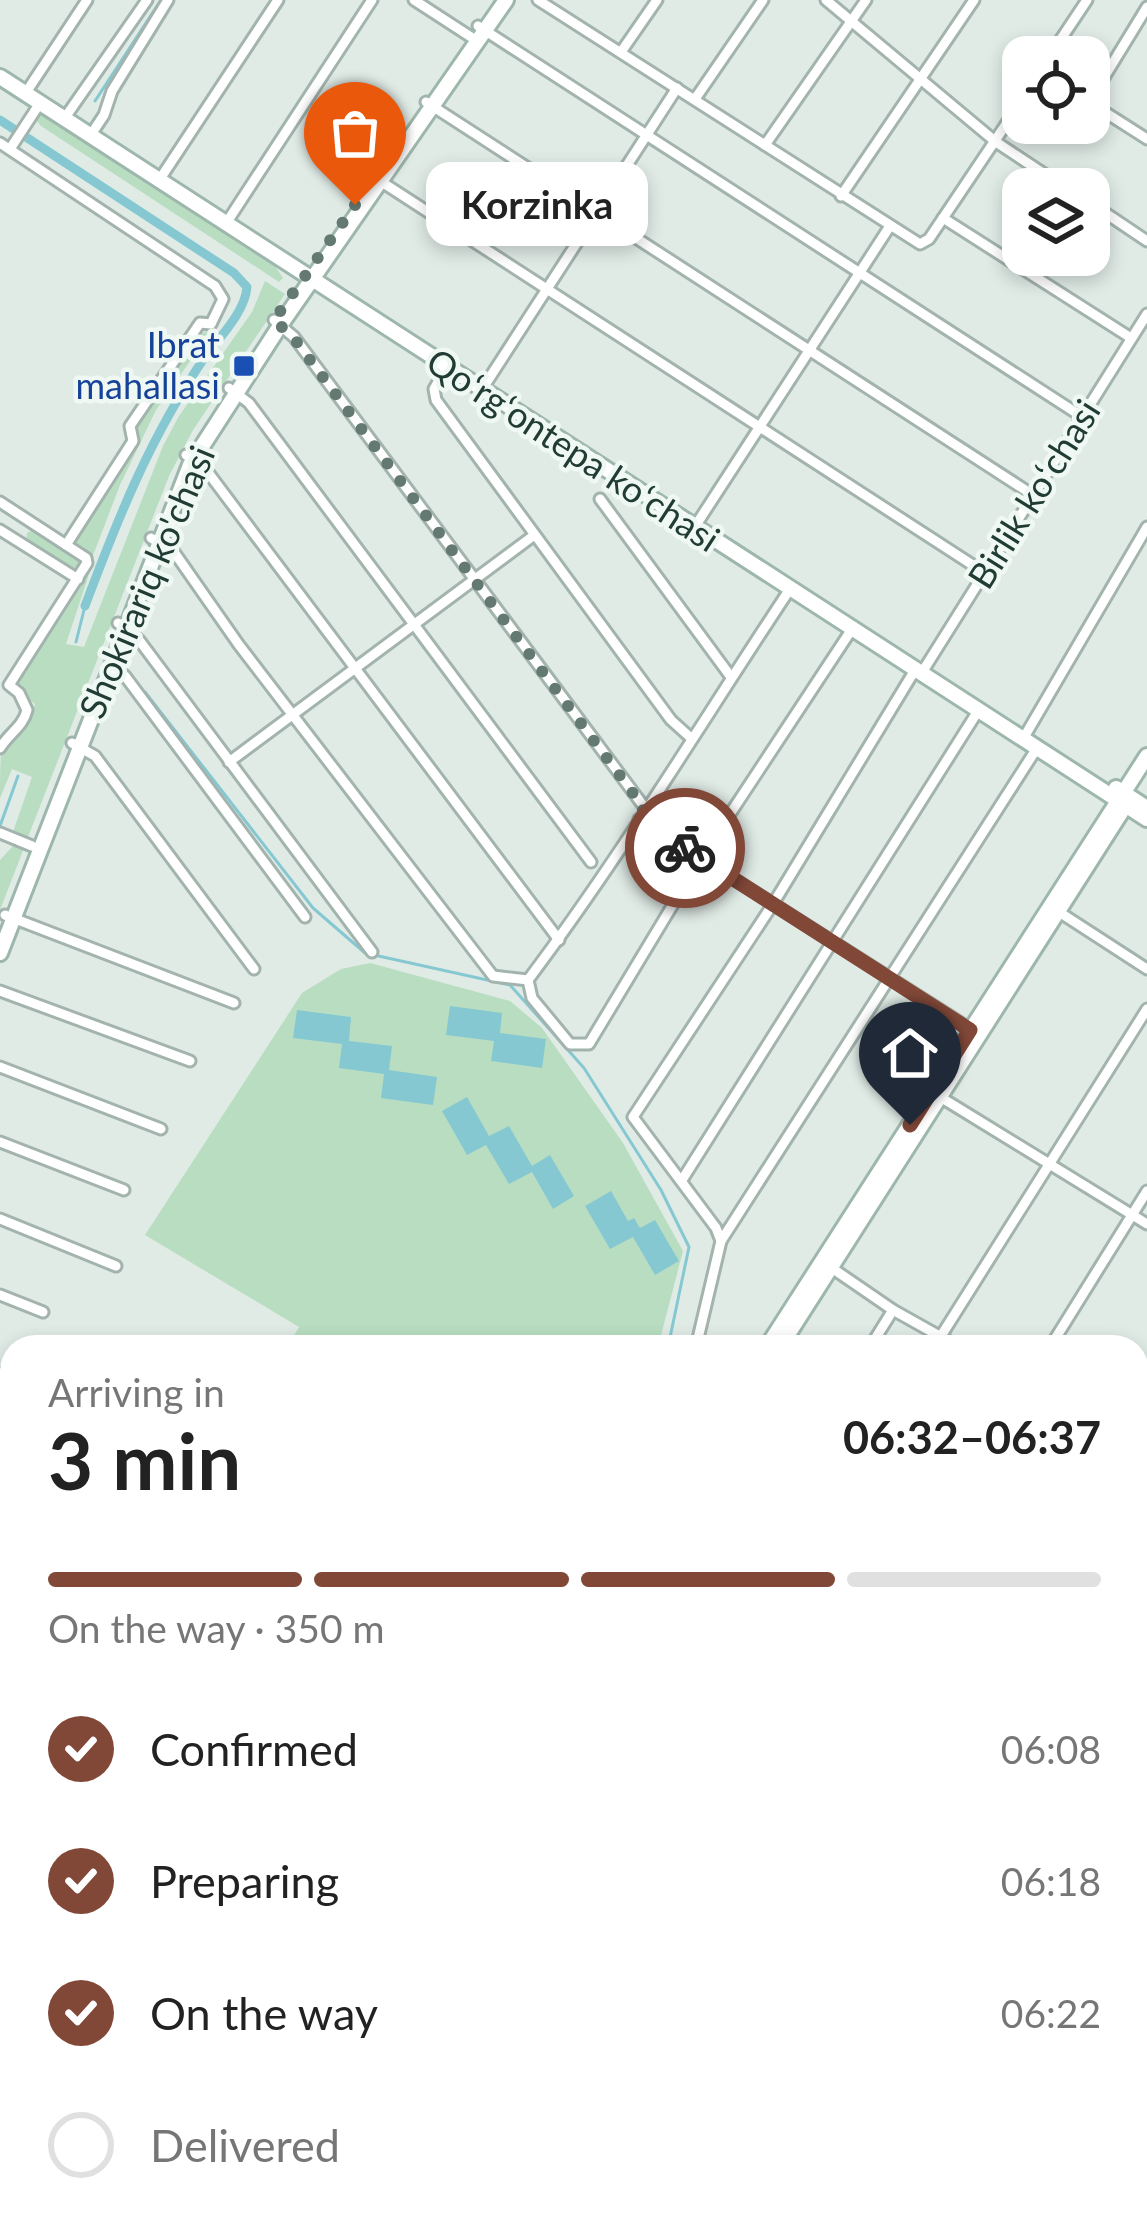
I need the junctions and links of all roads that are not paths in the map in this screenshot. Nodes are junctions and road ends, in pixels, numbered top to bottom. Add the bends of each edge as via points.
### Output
1 (87, 0) edge
2 (147, 0) edge
3 (168, 0) edge
4 (278, 0) edge
5 (372, 0) edge
6 (414, 0) edge
7 (496, 0) edge
8 (506, 0) edge
9 (538, 0) edge
10 (657, 0) edge
11 (764, 0) edge
12 (826, 0) edge
13 (866, 0) edge
14 (974, 0) edge
15 (1080, 2) edge
16 (1147, 7) edge
17 (852, 19) junction
18 (478, 32) junction
19 (1061, 36) edge
20 (621, 52) junction
21 (0, 67) edge
22 (1110, 68) edge
23 (922, 76) junction
24 (0, 77) edge
25 (677, 88) junction
26 (27, 90) junction
27 (695, 99) junction
28 (40, 104) junction
29 (429, 104) junction
30 (1110, 115) edge
31 (66, 116) junction
32 (1002, 132) edge
33 (92, 133) junction
34 (646, 136) junction
35 (1147, 139) edge
36 (996, 142) junction
37 (765, 145) junction
38 (5, 146) edge
39 (1035, 168) edge
40 (160, 178) junction
41 (377, 180) junction
42 (841, 196) junction
43 (598, 214) junction
44 (1110, 216) edge
45 (943, 218) junction
46 (227, 221) junction
47 (890, 226) junction
48 (1147, 241) edge
49 (860, 273) junction
50 (311, 276) junction
51 (548, 292) junction
52 (1147, 314) edge
53 (278, 322) junction
54 (1131, 338) junction
55 (809, 351) junction
56 (446, 368) junction
57 (483, 387) junction
58 (232, 390) junction
59 (1082, 416) junction
60 (758, 428) junction
61 (190, 457) junction
62 (1033, 495) junction
63 (600, 500) dead end
64 (0, 502) edge
65 (696, 524) junction
66 (1147, 527) edge
67 (0, 530) edge
68 (533, 536) junction
69 (155, 539) junction
70 (66, 545) junction
71 (985, 573) junction
72 (78, 579) junction
73 (474, 580) junction
74 (790, 589) junction
75 (416, 623) junction
76 (122, 625) junction
77 (852, 629) junction
78 (111, 665) junction
79 (354, 669) junction
80 (920, 670) junction
81 (731, 677) junction
82 (978, 711) junction
83 (292, 715) junction
84 (1026, 735) junction
85 (691, 738) junction
86 (76, 745) junction
87 (0, 748) edge
88 (1037, 748) junction
89 (1147, 756) edge
90 (229, 762) junction
91 (1147, 772) edge
92 (1125, 799) junction
93 (1147, 808) edge
94 (642, 814) junction
95 (1147, 819) edge
96 (1, 834) edge
97 (32, 846) junction
98 (701, 858) junction
99 (591, 862) dead end
100 (773, 904) junction
101 (1054, 909) junction
102 (305, 917) dead end
103 (6, 921) edge
104 (559, 940) junction
105 (832, 940) junction
106 (372, 952) dead end
107 (0, 953) edge
108 (254, 969) dead end
109 (1147, 969) edge
110 (891, 978) junction
111 (528, 980) junction
112 (0, 991) edge
113 (234, 1003) dead end
114 (1147, 1009) edge
115 (975, 1032) junction
116 (190, 1061) dead end
117 (0, 1067) edge
118 (936, 1094) junction
119 (160, 1129) dead end
120 (0, 1142) edge
121 (1049, 1163) junction
122 (682, 1180) junction
123 (124, 1190) dead end
124 (1147, 1191) edge
125 (1132, 1215) junction
126 (0, 1219) edge
127 (1147, 1224) edge
128 (721, 1241) junction
129 (827, 1264) junction
130 (116, 1266) dead end
131 (0, 1295) edge
132 (892, 1310) junction
133 (43, 1312) dead end
134 (699, 1335) edge
135 (776, 1335) edge
136 (787, 1335) edge
137 (877, 1335) edge
138 (939, 1335) edge
139 (942, 1335) edge
140 (1057, 1335) edge

1 - 26 street
2 - 31 street
3 - 33 street
4 - 40 street
5 - 46 street
6 - 18 street
7 - 18 main road, Shokirariq ko'chasi
8 - 18 main road, Shokirariq ko'chasi
9 - 20 street
10 - 20 street
11 - 27 street
12 - 17 street
13 - 17 street
14 - 23 street
15 - 19 street
16 - 22 street
17 - 23 street
17 - 37 street
18 - 29 main road, Shokirariq ko'chasi
18 - 34 street
20 - 25 street
21 - 26 main road, Qoʻrgʻontepa koʻchasi
23 - 36 street
23 - 42 street
24 - 26 main road, Qoʻrgʻontepa koʻchasi
25 - 27 street
25 - 34 street
26 - 28 main road, Qoʻrgʻontepa koʻchasi
26 - 31 main road, Qoʻrgʻontepa koʻchasi
27 - 37 street
28 - 31 main road, Qoʻrgʻontepa koʻchasi
28 - 38 street
29 - 41 main road, Shokirariq ko'chasi
29 - 43 street
30 - 35 street
31 - 33 main road, Qoʻrgʻontepa koʻchasi
32 - 36 street
33 - 40 main road, Qoʻrgʻontepa koʻchasi
34 - 43 street
34 - 49 street
36 - 39 street
36 - 45 street
37 - 42 street
38 - 70 street via 215,286 223,299 130,426 133,441
40 - 46 main road, Qoʻrgʻontepa koʻchasi
41 - 50 main road, Shokirariq ko'chasi
41 - 51 street
42 - 47 street
43 - 51 street
43 - 55 street
44 - 48 street
45 - 47 street via 920,244
45 - 54 street
46 - 50 main road, Qoʻrgʻontepa koʻchasi
47 - 49 street
49 - 55 street
49 - 59 street
50 - 53 main road, Shokirariq ko'chasi
50 - 56 main road, Qoʻrgʻontepa koʻchasi
50 - 57 main road, Qoʻrgʻontepa koʻchasi
51 - 57 street
51 - 60 street
52 - 54 street, Birlik koʻchasi
53 - 58 main road, Shokirariq ko'chasi
53 - 73 street
54 - 59 street, Birlik koʻchasi
55 - 60 street
55 - 62 street
56 - 57 main road, Qoʻrgʻontepa koʻchasi
56 - 68 street via 436,400
57 - 65 main road, Qoʻrgʻontepa koʻchasi
58 - 61 main road, Shokirariq ko'chasi
58 - 75 street
59 - 62 street, Birlik koʻchasi
60 - 65 street
60 - 71 street
61 - 69 main road, Shokirariq ko'chasi
61 - 79 street
62 - 71 street, Birlik koʻchasi
63 - 81 street
64 - 70 street
65 - 74 main road, Qoʻrgʻontepa koʻchasi
65 - 80 main road, Qoʻrgʻontepa koʻchasi
66 - 84 street
67 - 72 street
68 - 73 street
68 - 85 street
69 - 76 main road, Shokirariq ko'chasi
69 - 83 street via 174,552
70 - 72 street via 87,560
71 - 80 street, Birlik koʻchasi
72 - 87 street via 9,686 27,710
73 - 75 street
73 - 94 street
74 - 77 main road, Qoʻrgʻontepa koʻchasi
74 - 81 street
75 - 79 street
75 - 99 street
76 - 78 main road, Shokirariq ko'chasi
76 - 86 main road, Shokirariq ko'chasi
76 - 90 street
77 - 80 main road, Qoʻrgʻontepa koʻchasi
77 - 98 street
78 - 86 main road, Shokirariq ko'chasi
78 - 102 street
79 - 83 street
79 - 104 street
80 - 82 main road, Qoʻrgʻontepa koʻchasi
80 - 84 main road, Qoʻrgʻontepa koʻchasi
80 - 100 street, Birlik koʻchasi
81 - 85 street
82 - 84 main road, Qoʻrgʻontepa koʻchasi
82 - 105 street
83 - 90 street
83 - 111 street via 493,976
84 - 88 main road, Qoʻrgʻontepa koʻchasi
84 - 92 main road, Qoʻrgʻontepa koʻchasi
85 - 94 street
86 - 97 main road, Shokirariq ko'chasi
86 - 103 main road, Shokirariq ko'chasi
86 - 108 street via 95,755
88 - 92 main road, Qoʻrgʻontepa koʻchasi
88 - 110 street
89 - 92 main road
90 - 106 street
91 - 92 main road
92 - 93 main road, Qoʻrgʻontepa koʻchasi
92 - 95 main road, Qoʻrgʻontepa koʻchasi
92 - 101 main road
94 - 98 street
94 - 104 street
96 - 97 street
97 - 103 main road, Shokirariq ko'chasi
98 - 100 street
98 - 111 street via 589,1044 570,1044 532,998
100 - 105 street
100 - 122 street, Birlik koʻchasi via 633,1117
101 - 109 street
101 - 115 main road
103 - 107 main road, Shokirariq ko'chasi
103 - 113 street
104 - 111 street
105 - 110 street
105 - 122 street
110 - 115 street
110 - 128 street
112 - 116 street
114 - 121 street
115 - 118 main road
117 - 119 street
118 - 121 street
118 - 129 main road
120 - 123 street
121 - 125 street
121 - 139 street
122 - 128 street
124 - 125 street
125 - 127 street
125 - 140 street
126 - 130 street
128 - 134 street
129 - 132 street
129 - 135 main road
129 - 136 main road
131 - 133 street
132 - 137 street
132 - 138 street

